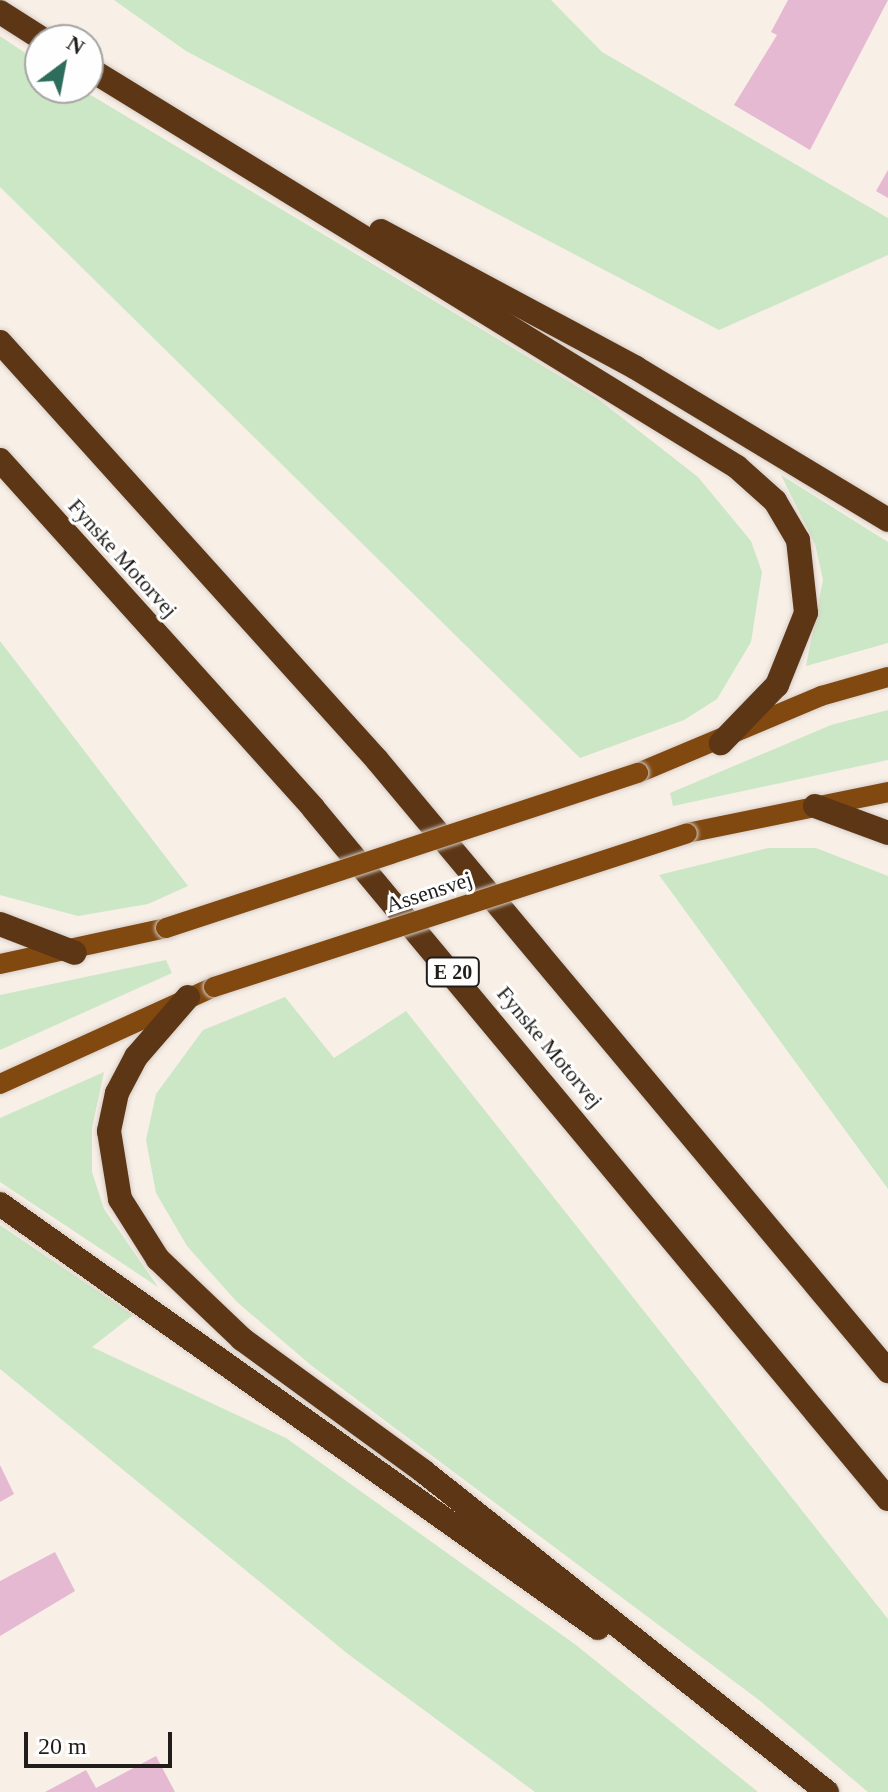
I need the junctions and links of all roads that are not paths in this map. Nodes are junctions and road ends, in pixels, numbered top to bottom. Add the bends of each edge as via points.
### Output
1 (0, 12) edge
2 (24, 27) edge
3 (104, 79) edge
4 (129, 95) junction
5 (0, 342) edge
6 (0, 460) edge
7 (888, 520) edge
8 (888, 677) edge
9 (721, 743) junction
10 (888, 792) edge
11 (815, 806) junction
12 (888, 833) edge
13 (0, 924) edge
14 (75, 953) junction
15 (0, 964) edge
16 (188, 997) junction
17 (0, 1084) edge
18 (0, 1204) edge
19 (888, 1371) edge
20 (888, 1499) edge
21 (803, 1772) junction
22 (827, 1792) edge

1 - 2 highway
3 - 4 highway
4 - 7 highway via 636,368
4 - 9 highway via 737,467 775,501 798,540 806,613 777,685
5 - 19 highway via 377,760
6 - 20 highway, Fynske Motorvej / E 20 via 313,808
8 - 9 main road via 821,696
9 - 14 main road, bridge via 166,928
10 - 11 main road, Assensvej
11 - 12 highway
11 - 16 main road, Assensvej, bridge via 687,833
13 - 14 highway
14 - 15 main road
16 - 17 main road, Assensvej
16 - 21 highway via 136,1057 117,1093 109,1131 120,1199 158,1259 242,1339 423,1471
18 - 21 highway
21 - 22 highway

